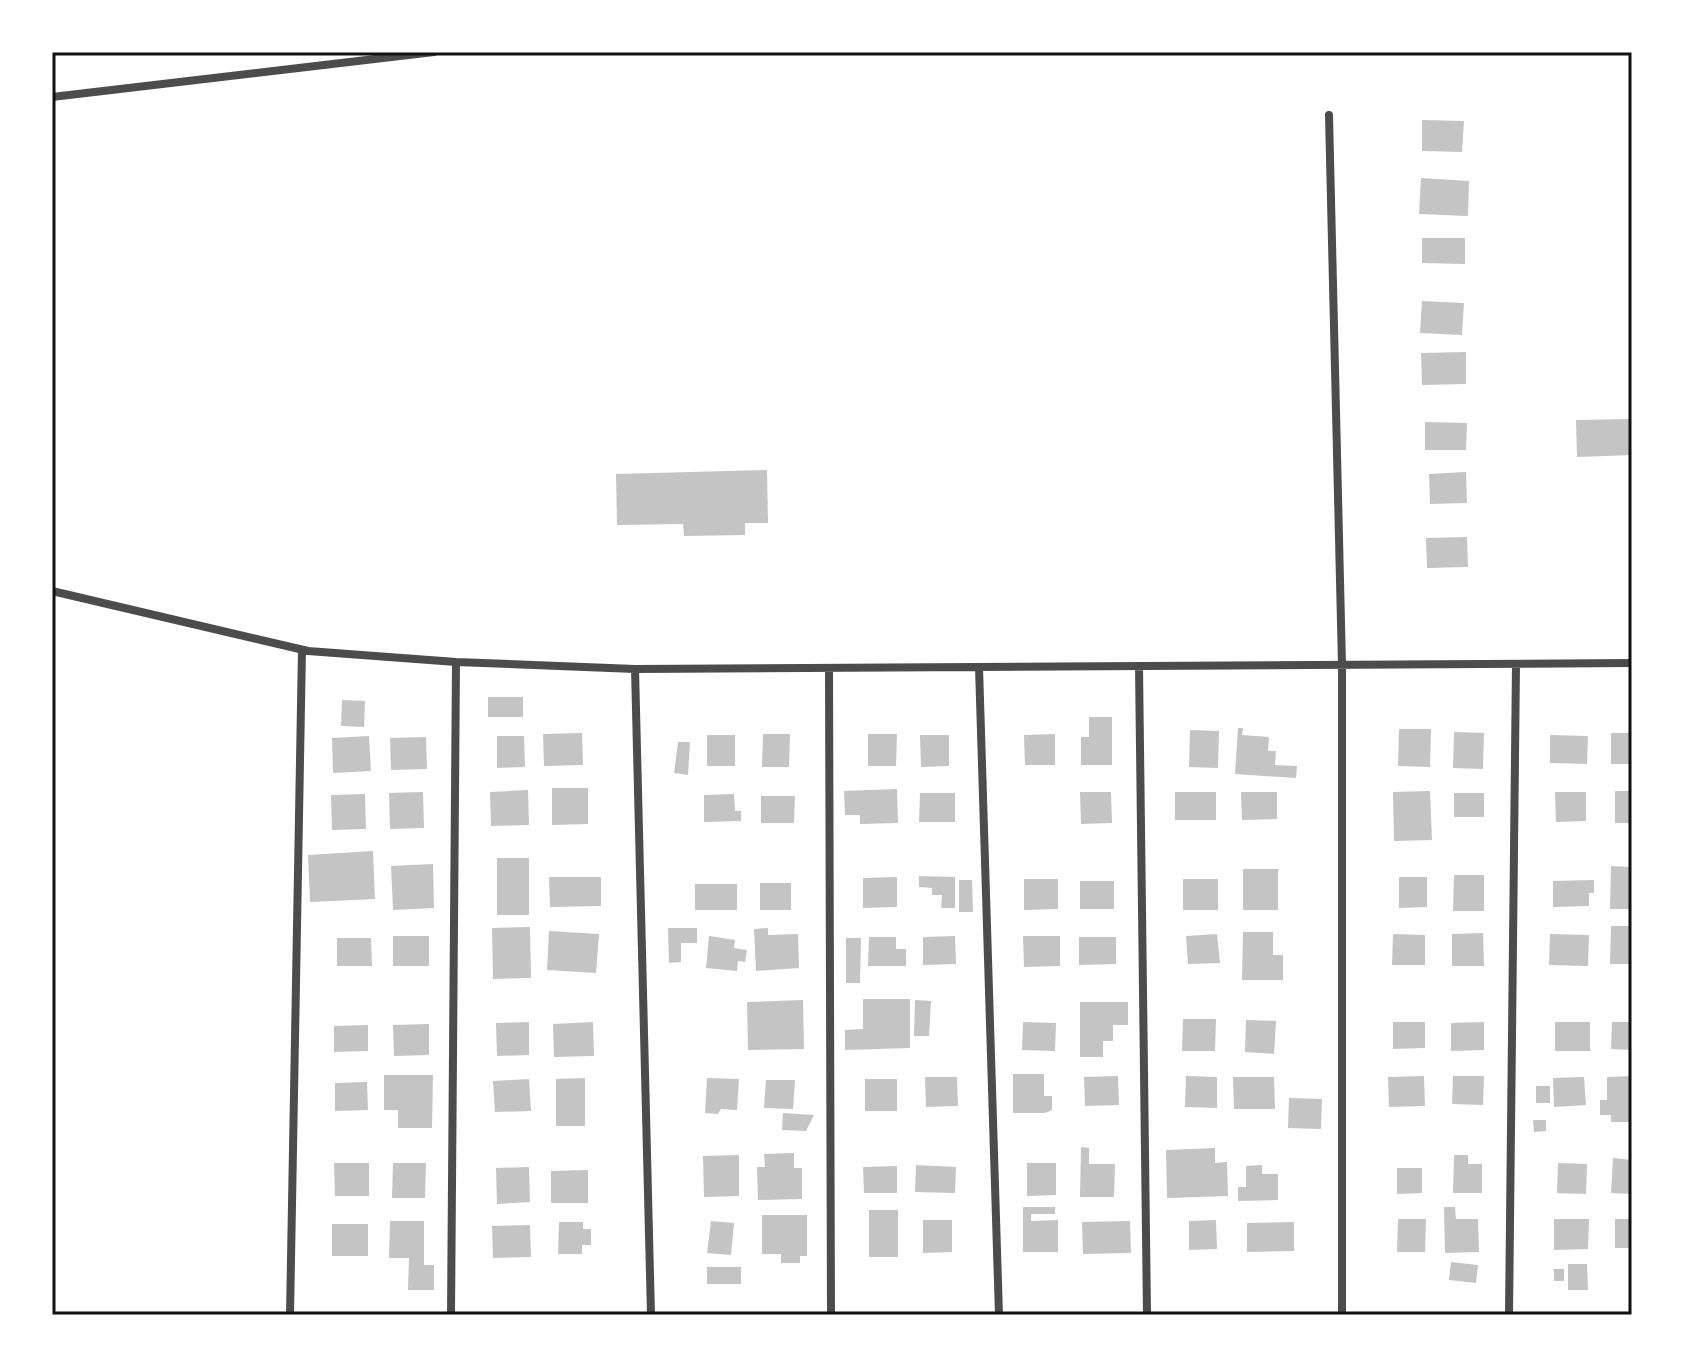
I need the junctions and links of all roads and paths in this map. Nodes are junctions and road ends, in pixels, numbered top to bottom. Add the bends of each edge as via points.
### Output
1 (434, 52) edge
2 (52, 97) edge
3 (1329, 115) dead end
4 (52, 591) edge
5 (302, 650) junction
6 (456, 662) junction
7 (1632, 663) edge
8 (1516, 664) junction
9 (1342, 665) junction
10 (1139, 666) junction
11 (979, 667) junction
12 (829, 668) junction
13 (635, 669) junction
14 (290, 1315) edge
15 (451, 1315) edge
16 (651, 1315) edge
17 (831, 1315) edge
18 (999, 1315) edge
19 (1147, 1315) edge
20 (1342, 1315) edge
21 (1509, 1315) edge

1 - 2 street
3 - 9 street
4 - 5 street
5 - 6 street
5 - 14 street
6 - 13 street
6 - 15 street
7 - 8 street
8 - 9 street
8 - 21 street
9 - 10 street
9 - 20 street
10 - 11 street
10 - 19 street
11 - 12 street
11 - 18 street
12 - 13 street
12 - 17 street
13 - 16 street

